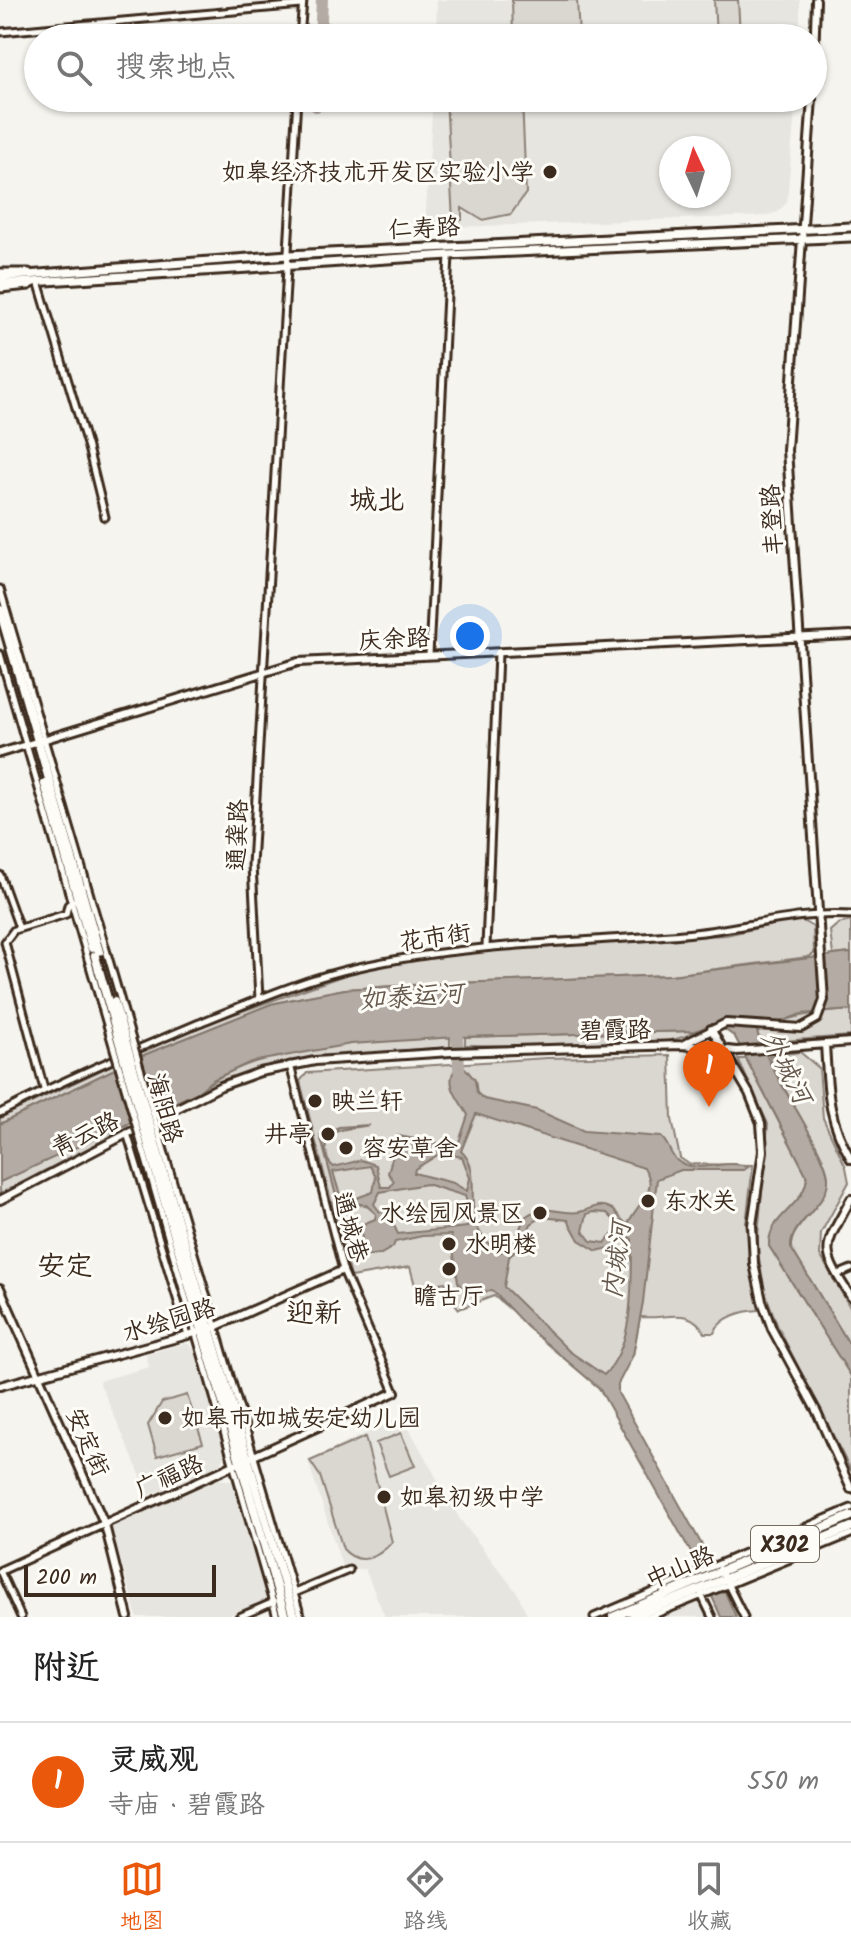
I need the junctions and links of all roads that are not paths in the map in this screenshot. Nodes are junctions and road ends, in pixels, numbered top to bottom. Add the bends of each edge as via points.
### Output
1 (816, 0) edge
2 (302, 3) edge
3 (83, 24) edge
4 (301, 24) edge
5 (815, 24) edge
6 (24, 30) edge
7 (0, 32) edge
8 (296, 112) edge
9 (811, 112) edge
10 (851, 227) edge
11 (803, 229) junction
12 (851, 237) edge
13 (802, 239) junction
14 (288, 255) junction
15 (449, 255) junction
16 (288, 265) junction
17 (0, 274) edge
18 (38, 278) junction
19 (0, 286) edge
20 (105, 517) dead end
21 (0, 589) edge
22 (0, 610) edge
23 (0, 630) edge
24 (851, 635) edge
25 (798, 637) junction
26 (498, 653) junction
27 (0, 654) edge
28 (429, 655) junction
29 (263, 672) junction
30 (35, 742) junction
31 (0, 753) edge
32 (0, 875) edge
33 (80, 899) junction
34 (818, 912) junction
35 (851, 915) edge
36 (19, 928) junction
37 (486, 947) junction
38 (259, 999) junction
39 (714, 1027) junction
40 (851, 1042) edge
41 (825, 1044) junction
42 (682, 1045) junction
43 (723, 1051) junction
44 (290, 1065) junction
45 (44, 1089) junction
46 (0, 1113) edge
47 (146, 1124) joint
48 (127, 1133) junction
49 (851, 1159) edge
50 (162, 1180) junction
51 (851, 1199) edge
52 (0, 1200) edge
53 (851, 1269) edge
54 (343, 1270) junction
55 (837, 1275) junction
56 (0, 1288) edge
57 (850, 1294) edge
58 (203, 1331) junction
59 (38, 1375) junction
60 (0, 1386) edge
61 (395, 1392) joint
62 (244, 1461) junction
63 (851, 1489) edge
64 (851, 1508) edge
65 (851, 1516) edge
66 (105, 1525) junction
67 (851, 1527) edge
68 (851, 1534) edge
69 (349, 1570) dead end
70 (0, 1571) edge
71 (722, 1575) junction
72 (699, 1585) junction
73 (284, 1598) junction
74 (21, 1617) edge
75 (128, 1617) edge
76 (239, 1617) edge
77 (277, 1617) edge
78 (285, 1617) edge
79 (294, 1617) edge
80 (301, 1617) edge
81 (594, 1617) edge
82 (613, 1617) edge
83 (633, 1617) edge
84 (649, 1617) edge
85 (712, 1617) edge
86 (744, 1617) edge

1 - 5 street
2 - 3 street
2 - 4 street
6 - 7 street
8 - 14 street, 通龚路
9 - 11 street, 丰登路
10 - 11 main road, 仁寿路
11 - 13 street, 丰登路
11 - 14 main road, 仁寿路
12 - 13 main road, 仁寿路
13 - 15 main road, 仁寿路
13 - 25 street, 丰登路 via 787,450
14 - 16 street, 通龚路
14 - 18 main road, 仁寿路
15 - 16 main road, 仁寿路
15 - 28 street
16 - 18 main road, 仁寿路
16 - 29 street, 通龚路
17 - 18 main road, 仁寿路
18 - 19 main road, 仁寿路
18 - 20 street
21 - 30 street
22 - 30 main road, 海阳路
23 - 30 main road, 海阳路
24 - 25 street, 庆余路
25 - 26 street, 庆余路
25 - 34 street, 丰登路
26 - 28 street, 庆余路
26 - 37 street
27 - 30 street
28 - 29 street, 庆余路 via 309,661
29 - 30 street, 庆余路
29 - 38 street, 通龚路 via 252,865
30 - 31 street, 庆余路
30 - 33 main road, 海阳路
32 - 36 street
33 - 36 street via 66,914
33 - 50 main road, 海阳路, bridge
34 - 35 street, 花市街
34 - 37 street, 花市街 via 737,929
34 - 39 street, 丰登路 via 824,1000 817,1019 801,1028
36 - 45 street via 7,935 6,953
37 - 38 street, 花市街 via 358,967
38 - 45 street, 花市街
39 - 42 street
39 - 43 street
40 - 41 street, 碧霞路
41 - 43 street, 碧霞路
41 - 49 street via 830,1114
42 - 43 street, 碧霞路
42 - 44 street, 碧霞路 via 465,1051
43 - 63 street via 749,1093 763,1135 752,1225 757,1283 772,1329
44 - 47 street, 碧霞路 via 221,1086
44 - 54 street, 通城巷
45 - 46 street, 花市街
47 - 48 street, 青云路
48 - 52 street, 青云路
48 - 58 street
50 - 58 main road, 海阳路
50 - 58 street
51 - 55 street via 828,1237 828,1257
53 - 55 street
54 - 58 street, 水绘园路
54 - 61 street, 通城巷
55 - 57 street
56 - 59 street, 安定街
58 - 59 street, 水绘园路
58 - 62 main road, 海阳路
58 - 62 street
59 - 60 street, 水绘园路
59 - 66 street, 安定街
61 - 62 street, 广福路
62 - 66 street, 广福路
62 - 73 main road, 海阳路
62 - 73 street
64 - 71 street
65 - 71 main road, 中山路 / X302
66 - 70 street, 广福路
66 - 75 street, 安定街
67 - 71 main road, 中山路 / X302
68 - 71 street
69 - 73 street
70 - 74 street
71 - 72 main road, 中山路 / X302
71 - 72 street
71 - 86 street
72 - 81 street
72 - 82 main road, 中山路 / X302
72 - 83 main road, 中山路 / X302
72 - 84 street
72 - 85 street
73 - 76 street
73 - 77 street
73 - 78 main road, 海阳路
73 - 79 main road, 海阳路
73 - 80 street

